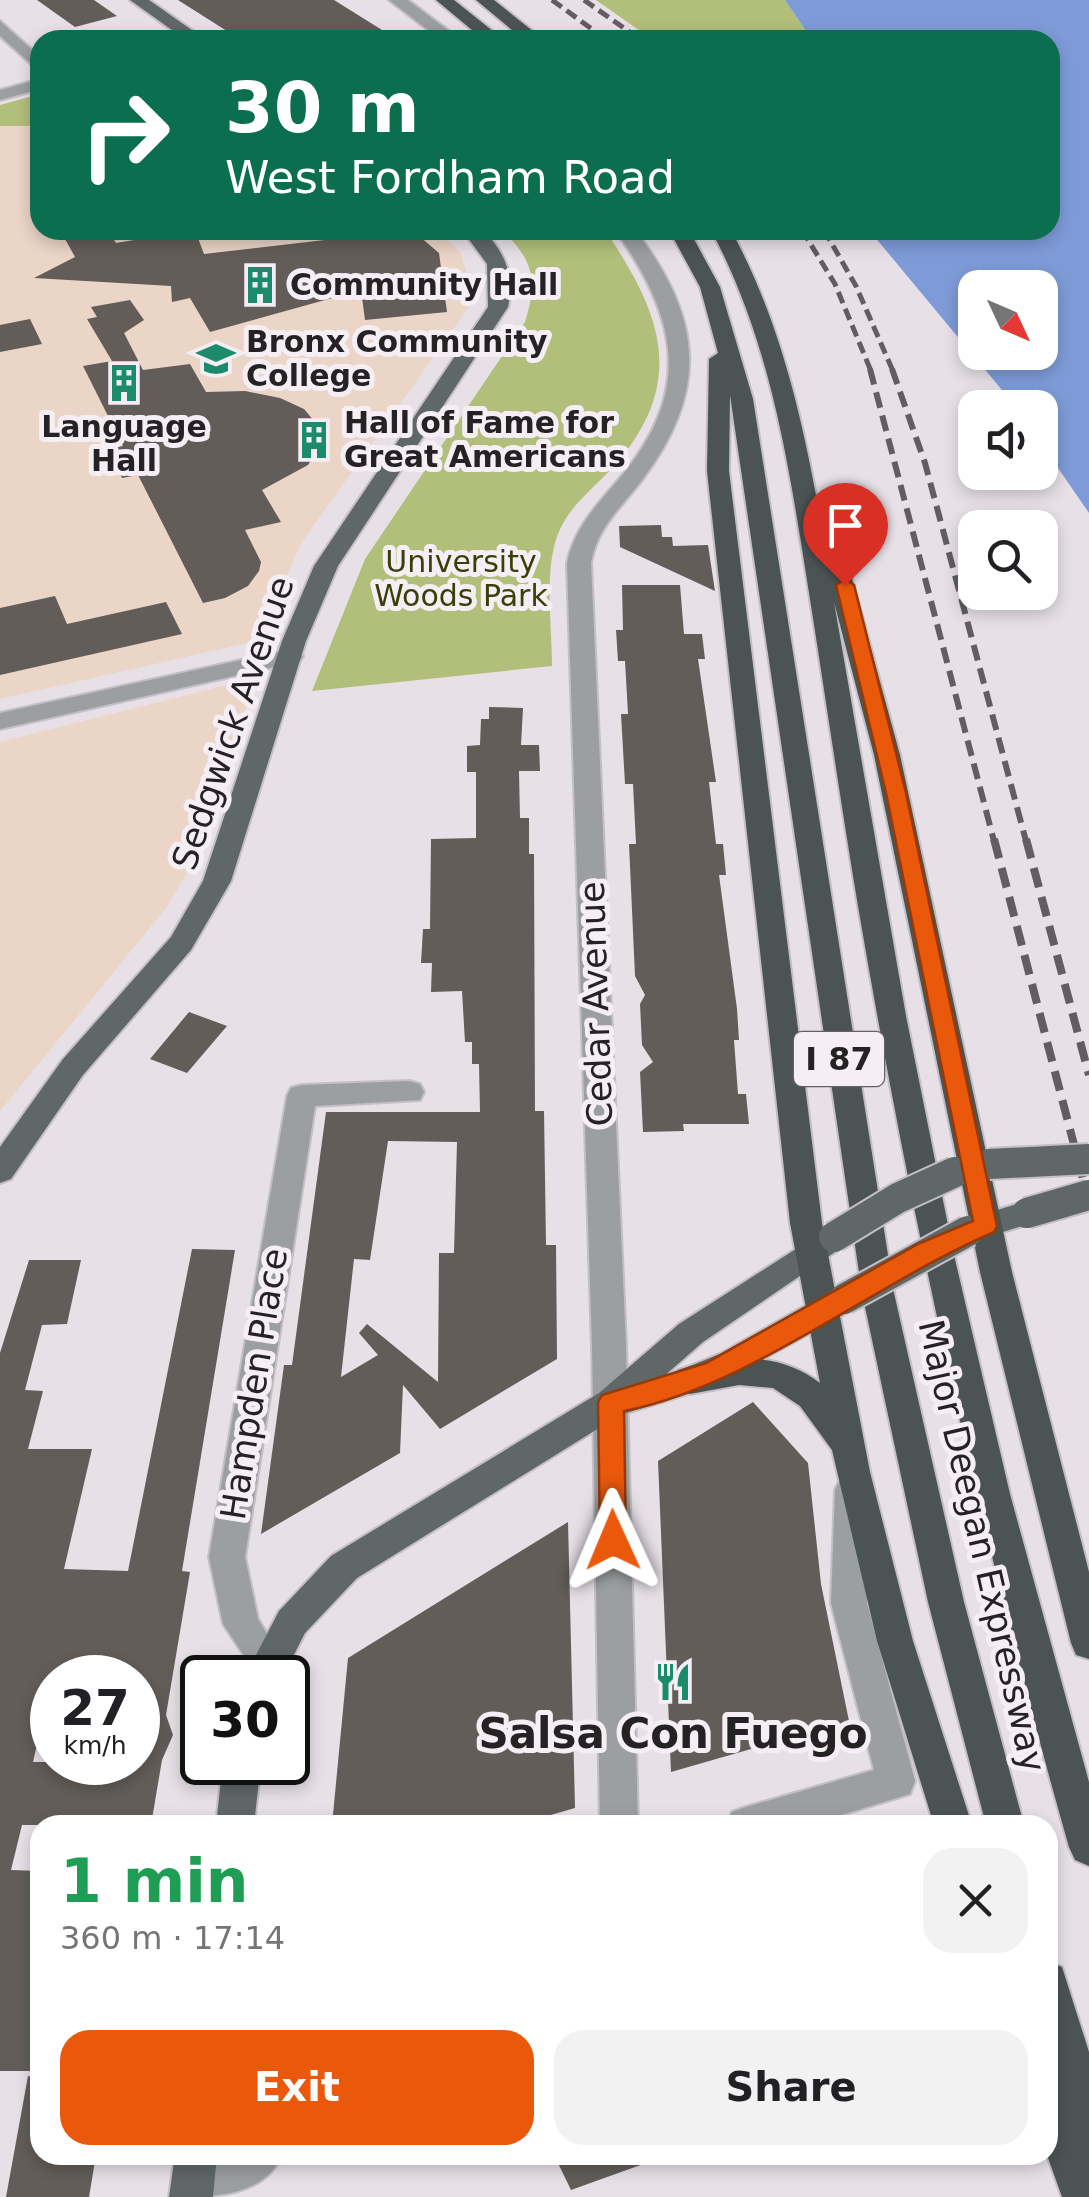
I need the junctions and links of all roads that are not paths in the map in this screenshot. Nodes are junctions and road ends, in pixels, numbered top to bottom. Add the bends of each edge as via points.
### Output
1 (138, 0) edge
2 (397, 0) edge
3 (441, 0) edge
4 (484, 0) edge
5 (0, 26) edge
6 (182, 30) edge
7 (438, 30) edge
8 (482, 30) edge
9 (522, 30) edge
10 (30, 56) edge
11 (30, 87) edge
12 (0, 95) edge
13 (481, 240) edge
14 (632, 240) edge
15 (684, 240) edge
16 (726, 240) edge
17 (710, 287) junction
18 (788, 404) junction
19 (291, 656) junction
20 (0, 721) edge
21 (409, 1092) dead end
22 (1089, 1160) edge
23 (972, 1168) junction
24 (0, 1172) edge
25 (1089, 1195) edge
26 (1089, 1211) edge
27 (996, 1223) junction
28 (822, 1244) junction
29 (833, 1305) junction
30 (690, 1380) junction
31 (611, 1402) junction
32 (853, 1472) junction
33 (1089, 1642) edge
34 (257, 1655) edge
35 (274, 1655) edge
36 (239, 1785) edge
37 (236, 1815) edge
38 (619, 1815) edge
39 (780, 1815) edge
40 (950, 1815) edge
41 (1002, 1815) edge
42 (1089, 1847) edge
43 (1058, 2016) edge
44 (1089, 2125) edge
45 (1058, 2128) edge
46 (195, 2165) edge
47 (245, 2165) edge
48 (193, 2197) edge
49 (1084, 2197) edge

1 - 6 main road
2 - 7 street
3 - 8 highway
4 - 9 highway
5 - 10 street
11 - 12 street
13 - 19 main road, Sedgwick Avenue via 500,275 492,319 336,546
14 - 31 street, Cedar Avenue via 666,289 681,363 660,438 583,539 579,563
15 - 17 highway, Major Deegan Expressway / I 87
16 - 18 highway, Major Deegan Expressway / I 87 via 754,291
17 - 28 highway via 722,379 720,492
17 - 41 highway, Major Deegan Expressway / I 87 via 750,440 878,1293 946,1602
18 - 23 highway via 883,736
18 - 42 highway, Major Deegan Expressway / I 87 via 882,961 962,1376
19 - 20 street
19 - 24 main road, Sedgwick Avenue via 217,882 181,943 73,1066
21 - 34 street, Hampden Place via 302,1096 227,1558 242,1624
22 - 23 main road, bridge
23 - 27 highway
23 - 28 main road, bridge via 898,1198
25 - 27 main road, bridge
26 - 27 street, bridge
27 - 29 main road, bridge
27 - 33 highway
28 - 29 highway
28 - 31 main road via 690,1333
29 - 30 main road
29 - 32 highway
30 - 31 main road
30 - 32 highway via 751,1369 788,1378 827,1415
31 - 35 main road via 344,1567 292,1622
31 - 38 street, Cedar Avenue
32 - 39 street via 849,1603 896,1781
32 - 40 highway via 895,1641
36 - 37 main road
43 - 44 highway
45 - 49 highway
46 - 48 main road
47 - 48 street

